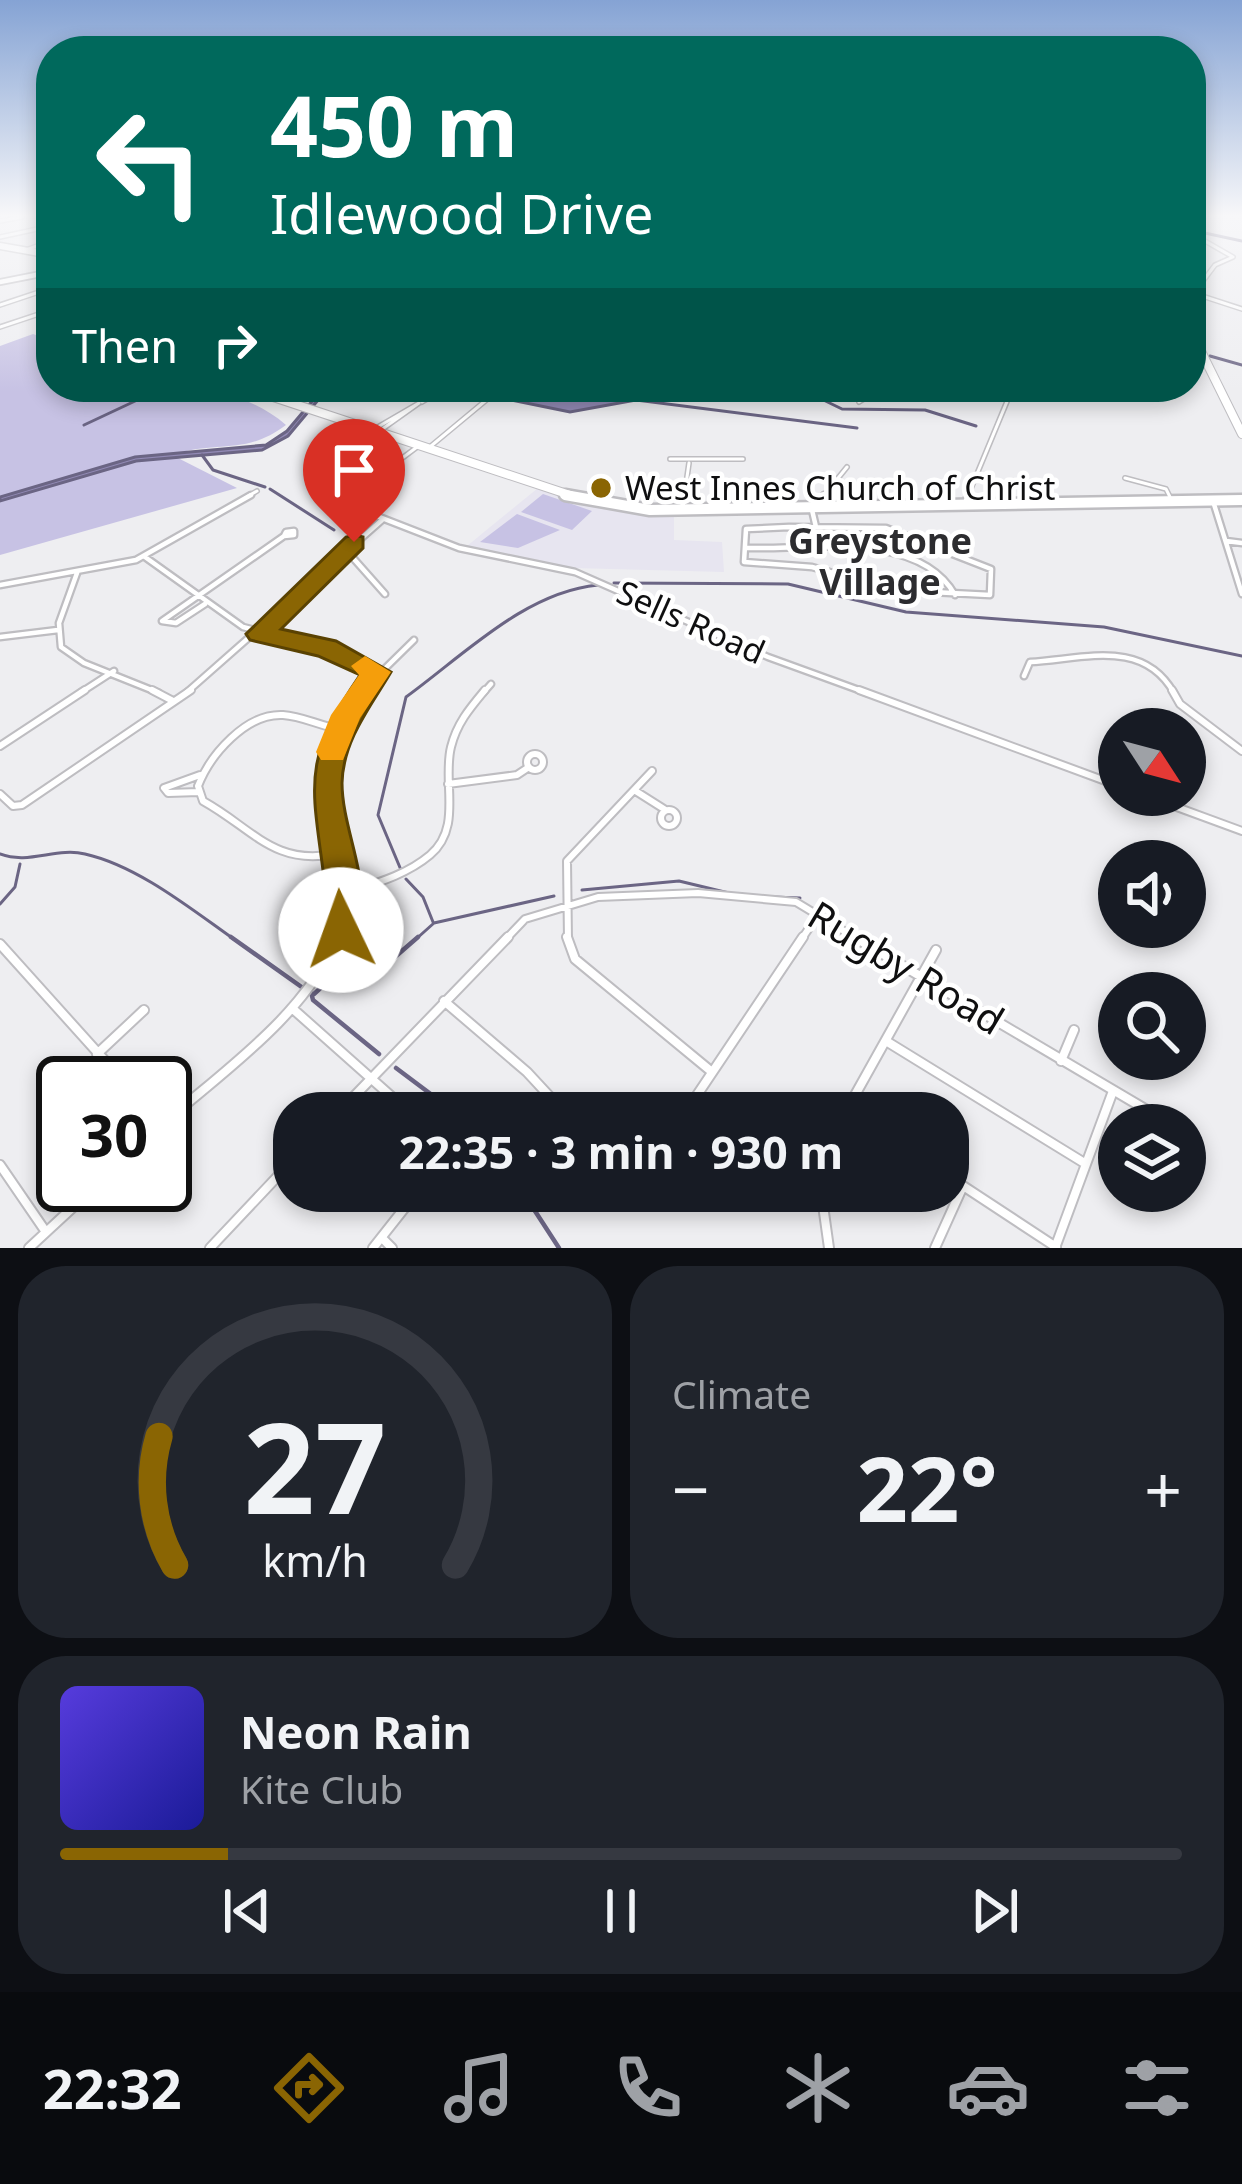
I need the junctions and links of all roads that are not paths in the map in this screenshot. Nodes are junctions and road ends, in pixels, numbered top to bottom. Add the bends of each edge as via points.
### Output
1 (34, 275) edge
2 (0, 282) edge
3 (36, 293) edge
4 (1206, 297) edge
5 (0, 304) edge
6 (1241, 308) edge
7 (36, 315) edge
8 (0, 327) edge
9 (1206, 362) edge
10 (284, 402) edge
11 (422, 402) edge
12 (482, 402) edge
13 (1006, 402) edge
14 (374, 432) junction
15 (1242, 434) edge
16 (421, 448) junction
17 (670, 459) dead end
18 (743, 459) dead end
19 (688, 463) junction
20 (847, 467) dead end
21 (1125, 478) dead end
22 (257, 491) dead end
23 (1242, 500) edge
24 (1214, 501) junction
25 (1172, 502) junction
26 (965, 508) junction
27 (682, 510) junction
28 (809, 510) junction
29 (382, 520) junction
30 (813, 526) junction
31 (284, 536) dead end
32 (1226, 541) junction
33 (1242, 543) edge
34 (745, 548) junction
35 (346, 550) junction
36 (145, 557) junction
37 (77, 573) junction
38 (0, 585) edge
39 (1241, 591) edge
40 (385, 594) dead end
41 (195, 596) junction
42 (955, 596) junction
43 (205, 604) junction
44 (58, 630) junction
45 (260, 634) junction
46 (0, 638) edge
47 (414, 640) dead end
48 (114, 671) junction
49 (377, 672) junction
50 (1024, 676) dead end
51 (491, 684) dead end
52 (176, 702) junction
53 (339, 728) junction
54 (0, 746) edge
55 (1242, 751) edge
56 (530, 767) dead end
57 (652, 771) dead end
58 (200, 775) junction
59 (1098, 778) edge
60 (448, 784) junction
61 (634, 790) junction
62 (199, 792) junction
63 (0, 794) edge
64 (665, 811) dead end
65 (1201, 816) edge
66 (1242, 831) edge
67 (334, 854) junction
68 (344, 894) junction
69 (565, 905) junction
70 (818, 915) junction
71 (0, 944) edge
72 (936, 950) dead end
73 (920, 978) junction
74 (444, 1001) junction
75 (291, 1008) junction
76 (144, 1010) dead end
77 (1074, 1030) dead end
78 (886, 1041) junction
79 (97, 1054) joint
80 (1061, 1060) junction
81 (712, 1072) junction
82 (371, 1078) junction
83 (1113, 1091) junction
84 (358, 1092) edge
85 (387, 1092) edge
86 (546, 1092) edge
87 (699, 1092) edge
88 (859, 1092) edge
89 (192, 1098) edge
90 (1135, 1104) edge
91 (1086, 1164) junction
92 (0, 1165) edge
93 (273, 1181) edge
94 (969, 1190) edge
95 (68, 1212) edge
96 (402, 1212) edge
97 (824, 1212) edge
98 (951, 1212) edge
99 (46, 1232) junction
100 (382, 1238) junction
101 (29, 1248) edge
102 (210, 1248) edge
103 (373, 1248) edge
104 (392, 1248) edge
105 (830, 1248) edge
106 (935, 1248) edge
107 (1056, 1248) edge

1 - 2 street
3 - 5 street
4 - 6 street
7 - 8 street
9 - 15 main road
10 - 14 main road
11 - 14 street
12 - 16 street
13 - 26 street
14 - 16 main road
16 - 27 main road via 586,502
16 - 29 street via 346,501
17 - 19 street
18 - 19 street
19 - 27 street
20 - 28 street
21 - 25 street via 1166,489
22 - 36 street
23 - 24 main road
24 - 25 main road
24 - 32 street
25 - 26 main road
26 - 28 main road
27 - 28 main road
28 - 30 street
29 - 35 street
29 - 59 street, Sells Road via 459,548 575,572 768,657
30 - 34 street via 748,528
30 - 42 street via 886,528 992,570 988,597
31 - 41 street
32 - 33 street
32 - 39 street
34 - 42 street via 747,563 812,567 893,590
34 - 42 street via 881,550 945,575
35 - 40 street
35 - 45 street
36 - 37 street
36 - 41 street
37 - 38 street
37 - 44 street
41 - 43 street
41 - 43 street via 163,622 176,623
43 - 45 street
44 - 46 street
44 - 48 street via 73,658
45 - 49 street via 326,648
45 - 52 street
47 - 49 street
48 - 52 street
48 - 54 street
49 - 53 street
50 - 55 street via 1030,662 1130,656 1161,670 1194,717
51 - 60 street via 451,734
52 - 63 street via 17,807
53 - 58 street via 262,718
53 - 67 street via 326,795
56 - 60 street
57 - 61 street
58 - 62 street
58 - 62 street via 164,788
60 - 68 street via 452,824 434,854 391,882
61 - 64 street
61 - 69 street via 570,856
62 - 67 street via 280,857
65 - 66 street
67 - 68 street
68 - 75 street via 331,955
69 - 70 street, Rugby Road via 707,894 789,899
69 - 74 street, Rugby Road via 520,922
69 - 81 street via 579,964
70 - 73 street, Rugby Road
70 - 81 street
71 - 79 street
72 - 73 street
73 - 78 street
73 - 80 street, Rugby Road
74 - 82 street, Rugby Road
74 - 86 street
75 - 82 street
75 - 89 street
76 - 79 street
77 - 80 street
78 - 88 street
78 - 91 street
80 - 83 street, Rugby Road
81 - 87 street
82 - 84 street, Rugby Road
82 - 85 street
83 - 90 street, Rugby Road
83 - 91 street
91 - 107 street
92 - 99 street
93 - 102 street
94 - 107 street
95 - 99 street
96 - 100 street
97 - 105 street
98 - 106 street
99 - 101 street
100 - 103 street
100 - 104 street

